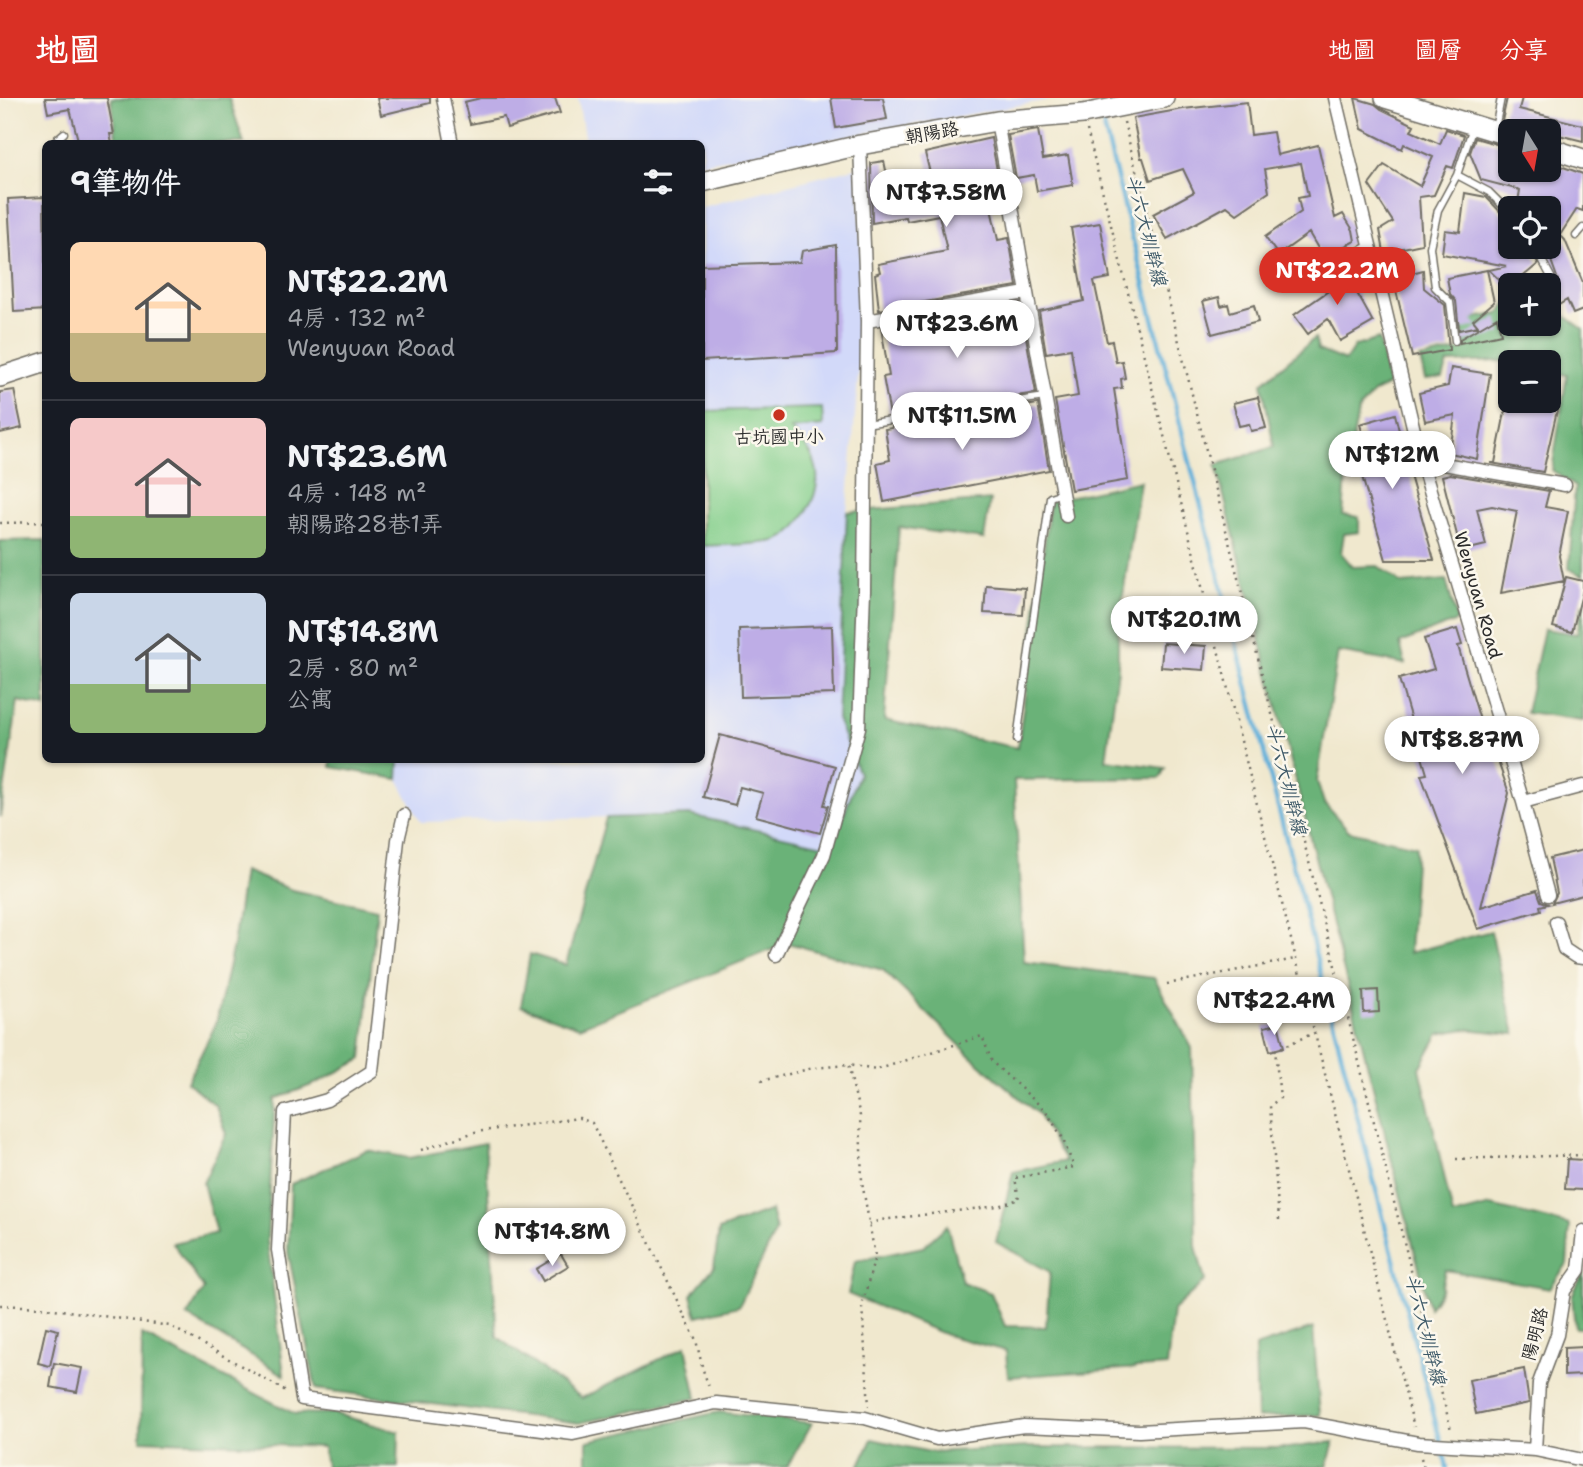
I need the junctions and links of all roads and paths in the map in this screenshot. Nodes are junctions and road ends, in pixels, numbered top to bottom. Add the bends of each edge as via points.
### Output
1 (443, 98) edge
2 (1164, 98) edge
3 (1335, 98) edge
4 (1385, 98) edge
5 (1501, 98) edge
6 (1117, 102) edge
7 (1083, 114) junction
8 (1502, 119) edge
9 (997, 121) junction
10 (1474, 125) junction
11 (1498, 132) edge
12 (64, 133) dead end
13 (57, 140) edge
14 (451, 140) edge
15 (860, 145) junction
16 (1561, 152) edge
17 (1583, 159) edge
18 (1457, 175) junction
19 (705, 181) edge
20 (1498, 201) edge
21 (1583, 228) edge
22 (1576, 236) dead end
23 (1370, 245) junction
24 (1292, 286) dead end
25 (1026, 293) junction
26 (867, 321) junction
27 (1455, 341) dead end
28 (42, 363) edge
29 (0, 377) edge
30 (1045, 397) junction
31 (865, 424) junction
32 (1421, 460) junction
33 (1565, 485) dead end
34 (1062, 493) junction
35 (1066, 516) dead end
36 (0, 523) edge
37 (42, 523) edge
38 (1017, 740) dead end
39 (1583, 786) edge
40 (1523, 802) junction
41 (404, 815) dead end
42 (1548, 895) dead end
43 (1556, 922) dead end
44 (776, 955) dead end
45 (1583, 958) edge
46 (1295, 959) junction
47 (1167, 984) dead end
48 (1314, 1033) junction
49 (849, 1065) junction
50 (761, 1081) dead end
51 (421, 1150) dead end
52 (1583, 1155) edge
53 (1456, 1158) dead end
54 (1279, 1220) dead end
55 (869, 1224) junction
56 (1583, 1231) edge
57 (0, 1304) edge
58 (302, 1399) junction
59 (716, 1404) junction
60 (870, 1420) junction
61 (1418, 1443) junction
62 (1455, 1446) junction
63 (1535, 1450) junction
64 (1583, 1460) edge
65 (1424, 1467) edge

1 - 14 street
2 - 6 main road, 朝陽路
3 - 23 street, Wenyuan Road
4 - 10 main road
5 - 8 lane
6 - 7 main road, 朝陽路
6 - 62 path
7 - 9 main road, 朝陽路
7 - 46 path
9 - 15 main road, 朝陽路
9 - 25 street
10 - 11 main road
10 - 18 lane
12 - 13 lane
15 - 19 main road, 朝陽路
15 - 26 street
16 - 17 main road
18 - 20 lane
18 - 27 lane via 1438,210 1430,247 1435,287 1450,302
21 - 22 lane
23 - 24 lane
23 - 32 street, Wenyuan Road
25 - 26 street
25 - 30 street
26 - 31 street
28 - 29 main road
30 - 31 lane
30 - 34 street
31 - 44 street via 859,728 824,855
32 - 33 street
32 - 40 street, Wenyuan Road
34 - 35 street
34 - 38 lane via 1050,497
36 - 37 path
39 - 40 street
40 - 42 street, Wenyuan Road
41 - 58 street via 372,1071 327,1100 285,1112 278,1250
43 - 45 street via 1564,949
46 - 47 path
46 - 48 path
48 - 54 path via 1275,1050 1280,1098 1270,1107
48 - 61 path
49 - 50 path
49 - 55 path via 860,1116
49 - 55 path via 876,1070 982,1036 992,1062 1046,1111 1074,1167 1015,1178 1019,1199 998,1206
51 - 59 path via 475,1132 579,1118 592,1123 696,1340
52 - 53 path
55 - 60 path via 875,1256 862,1307
56 - 63 street, 陽明路 via 1579,1270 1564,1291 1557,1335 1539,1383
57 - 58 path via 170,1326
58 - 59 street via 573,1434
59 - 60 street
60 - 61 street via 937,1439 1024,1426 1139,1431 1304,1422
61 - 62 street
61 - 65 path
62 - 63 street
63 - 64 street

